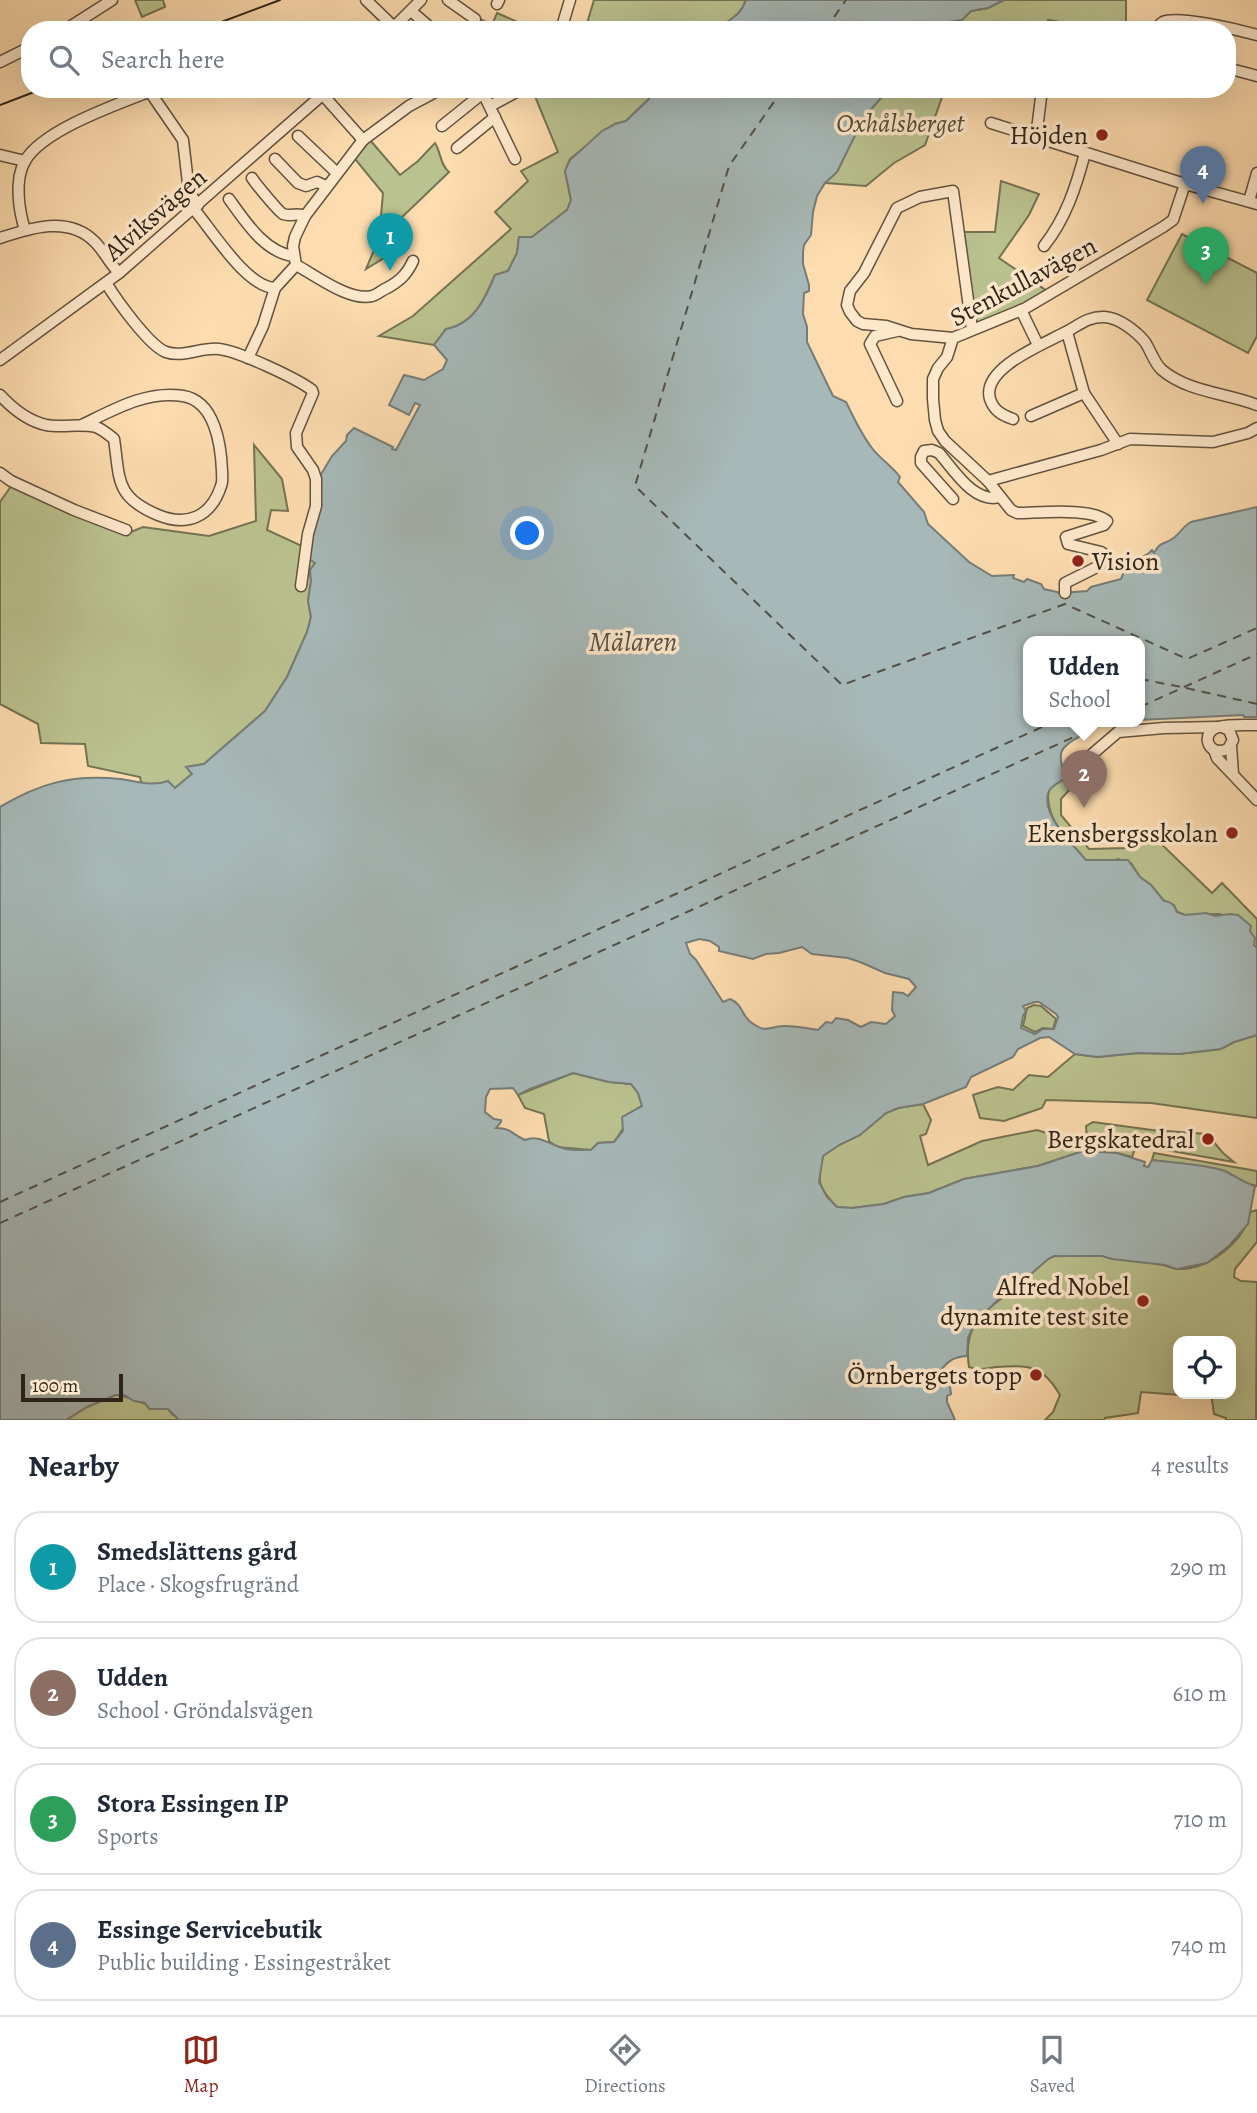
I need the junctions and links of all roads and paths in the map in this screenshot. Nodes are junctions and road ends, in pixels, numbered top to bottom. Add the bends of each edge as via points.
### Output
1 (366, 0) edge
2 (421, 0) edge
3 (448, 0) edge
4 (570, 0) edge
5 (108, 1) edge
6 (411, 11) junction
7 (475, 19) dead end
8 (78, 21) edge
9 (386, 21) edge
10 (400, 21) edge
11 (423, 21) edge
12 (564, 21) edge
13 (1236, 29) edge
14 (1257, 35) edge
15 (21, 52) edge
16 (0, 62) edge
17 (1236, 70) edge
18 (1257, 76) edge
19 (134, 98) edge
20 (158, 98) edge
21 (318, 98) edge
22 (331, 98) edge
23 (424, 98) edge
24 (474, 98) edge
25 (486, 98) edge
26 (506, 98) edge
27 (1041, 98) edge
28 (490, 106) junction
29 (495, 117) junction
30 (991, 123) dead end
31 (442, 126) dead end
32 (298, 136) dead end
33 (1036, 138) junction
34 (363, 139) junction
35 (457, 148) dead end
36 (1085, 153) junction
37 (0, 155) edge
38 (275, 159) dead end
39 (515, 159) dead end
40 (25, 162) junction
41 (337, 173) junction
42 (1257, 173) edge
43 (252, 178) dead end
44 (1185, 184) junction
45 (326, 186) junction
46 (229, 199) dead end
47 (1253, 203) edge
48 (196, 206) junction
49 (305, 216) junction
50 (25, 230) junction
51 (0, 238) edge
52 (1044, 246) dead end
53 (295, 260) junction
54 (413, 261) dead end
55 (119, 273) junction
56 (106, 283) junction
57 (275, 288) junction
58 (1021, 310) junction
59 (901, 330) junction
60 (972, 330) junction
61 (1067, 332) junction
62 (953, 338) junction
63 (1038, 345) junction
64 (248, 358) junction
65 (0, 360) edge
66 (1084, 393) junction
67 (0, 395) edge
68 (897, 401) dead end
69 (1257, 405) edge
70 (1031, 416) dead end
71 (1013, 419) dead end
72 (82, 425) junction
73 (1257, 428) edge
74 (1118, 444) junction
75 (0, 472) edge
76 (988, 481) junction
77 (1000, 497) junction
78 (953, 499) dead end
79 (126, 530) dead end
80 (301, 586) dead end
81 (1065, 593) dead end
82 (1257, 725) edge
83 (1243, 726) junction
84 (1196, 727) junction
85 (1220, 727) junction
86 (1208, 740) junction
87 (1232, 743) junction
88 (1214, 750) junction
89 (1083, 762) dead end
90 (1233, 774) junction
91 (1257, 800) edge

1 - 9 street
2 - 6 street
3 - 7 street
4 - 12 street
5 - 8 street
6 - 10 street
6 - 11 street
13 - 14 street
15 - 16 street
17 - 18 street
19 - 40 street via 55,135
20 - 48 street via 183,140 189,192
21 - 48 street, Alviksvägen
22 - 34 street
23 - 34 street
24 - 31 street
25 - 28 street
26 - 28 street
27 - 33 street
28 - 29 street
29 - 35 street
29 - 39 street
30 - 33 street
32 - 41 street
33 - 36 street
34 - 41 street
36 - 44 street
36 - 52 street via 1072,200
37 - 40 street
38 - 45 street via 298,183
40 - 50 street via 18,191
41 - 45 street
42 - 47 street
43 - 49 street via 279,212
44 - 47 street
44 - 58 street, Stenkullavägen via 1173,220 1163,228
45 - 49 street
46 - 53 street via 270,247
48 - 55 street, Alviksvägen
48 - 57 street via 247,276 266,288
49 - 53 street via 295,237
50 - 51 street
50 - 55 street via 70,227 94,240
53 - 54 street via 358,297 372,296 400,281
53 - 57 street
55 - 56 street, Alviksvägen
56 - 64 street via 160,349 178,354 218,349
56 - 65 street, Alviksvägen
57 - 64 street
58 - 60 street, Stenkullavägen
58 - 63 street
59 - 60 street via 857,321 847,305 850,291 864,274 897,208 920,197 953,191
59 - 62 street
59 - 68 street via 875,336 870,344
60 - 62 street, Stenkullavägen
61 - 63 street
61 - 66 street
61 - 69 street via 1088,319 1107,317 1129,327 1159,368 1177,380
62 - 76 street, Stenkullavägen via 933,379 935,420 945,441
63 - 71 street via 1004,367 992,381 992,405 999,414
64 - 80 street via 313,393 296,433 297,447 316,479 316,506
66 - 70 street
66 - 74 street
67 - 72 street via 35,421
72 - 72 street via 155,395 185,396 203,406 211,419 218,437 222,485 210,507 197,518 175,521 159,516 135,504 121,485 114,439 98,428
73 - 74 street via 1213,442 1130,439
74 - 76 street
75 - 79 street via 74,510
76 - 77 street, Stenkullavägen
77 - 78 street via 981,496 939,453 925,451 922,463
77 - 81 street via 1017,513 1089,513 1107,521 1066,537 1068,544 1101,552 1106,559 1065,583
82 - 83 street
83 - 85 street
83 - 87 street
84 - 85 street
84 - 86 street
84 - 89 street via 1118,732
85 - 86 street via 1210,732
85 - 87 street via 1231,733
86 - 88 street
87 - 88 street via 1224,751
87 - 90 street
88 - 90 street
90 - 91 street

